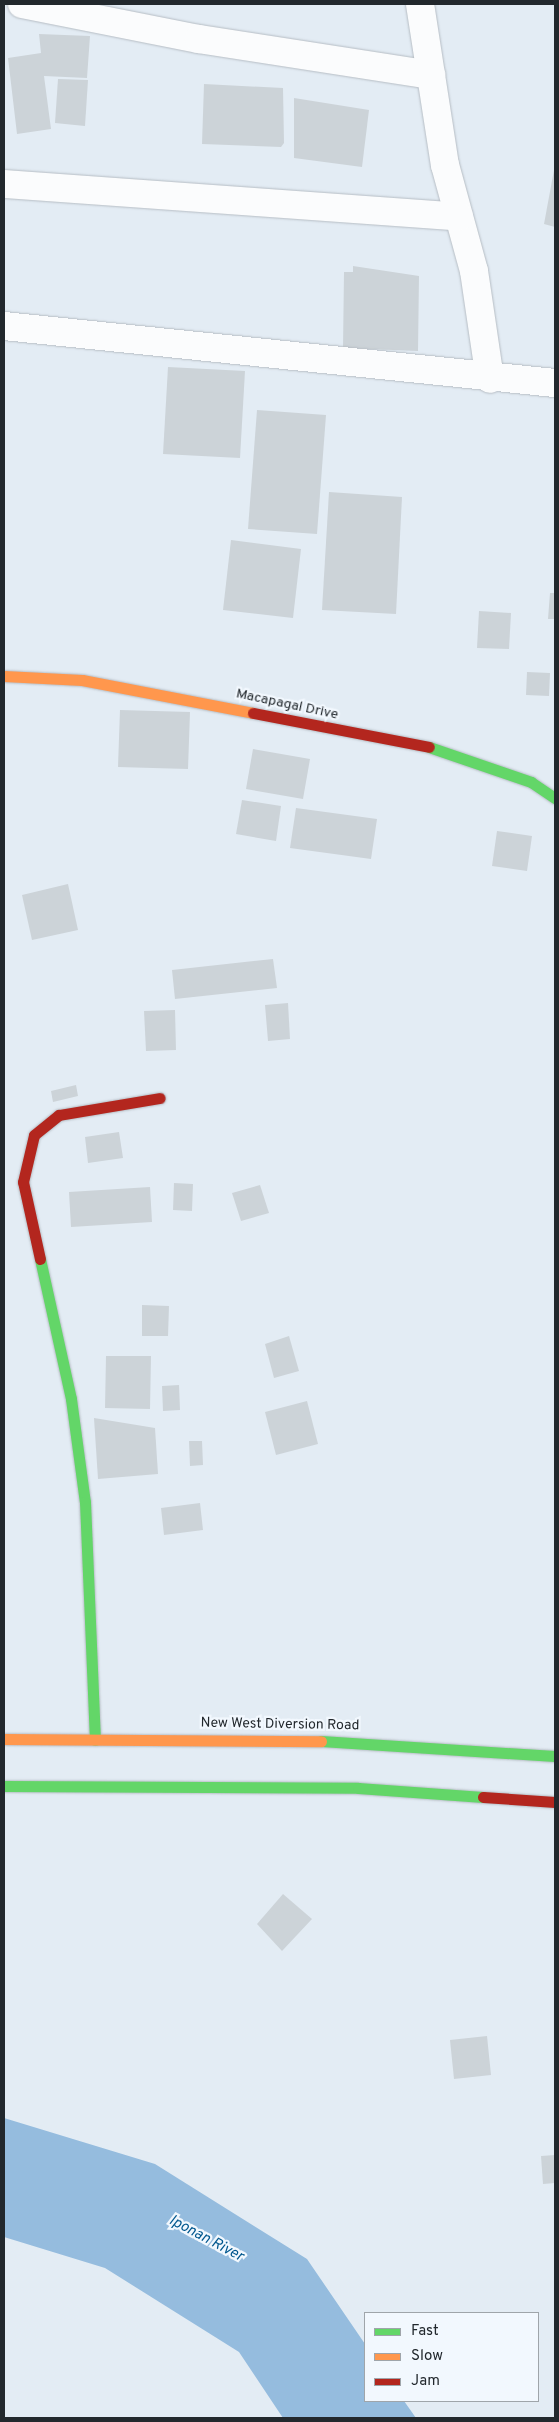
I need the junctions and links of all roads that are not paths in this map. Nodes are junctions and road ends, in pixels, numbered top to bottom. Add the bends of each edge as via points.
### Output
1 (22, 4) edge
2 (420, 4) edge
3 (431, 75) junction
4 (4, 184) edge
5 (459, 217) junction
6 (4, 326) edge
7 (490, 379) junction
8 (555, 383) edge
9 (4, 676) edge
10 (555, 798) edge
11 (160, 1098) dead end
12 (4, 1739) edge
13 (95, 1740) junction
14 (555, 1756) edge
15 (4, 1786) edge
16 (555, 1802) edge

1 - 3 street via 199,39
2 - 3 street
3 - 5 street
4 - 5 street
5 - 7 street via 474,271
6 - 7 street
7 - 8 street
9 - 10 street, Macapagal Drive via 82,680 451,751 531,782
11 - 13 street via 59,1115 34,1135 23,1182 71,1399 85,1502
12 - 13 street, New West Diversion Road
13 - 14 street, New West Diversion Road via 360,1741
15 - 16 street via 358,1788

